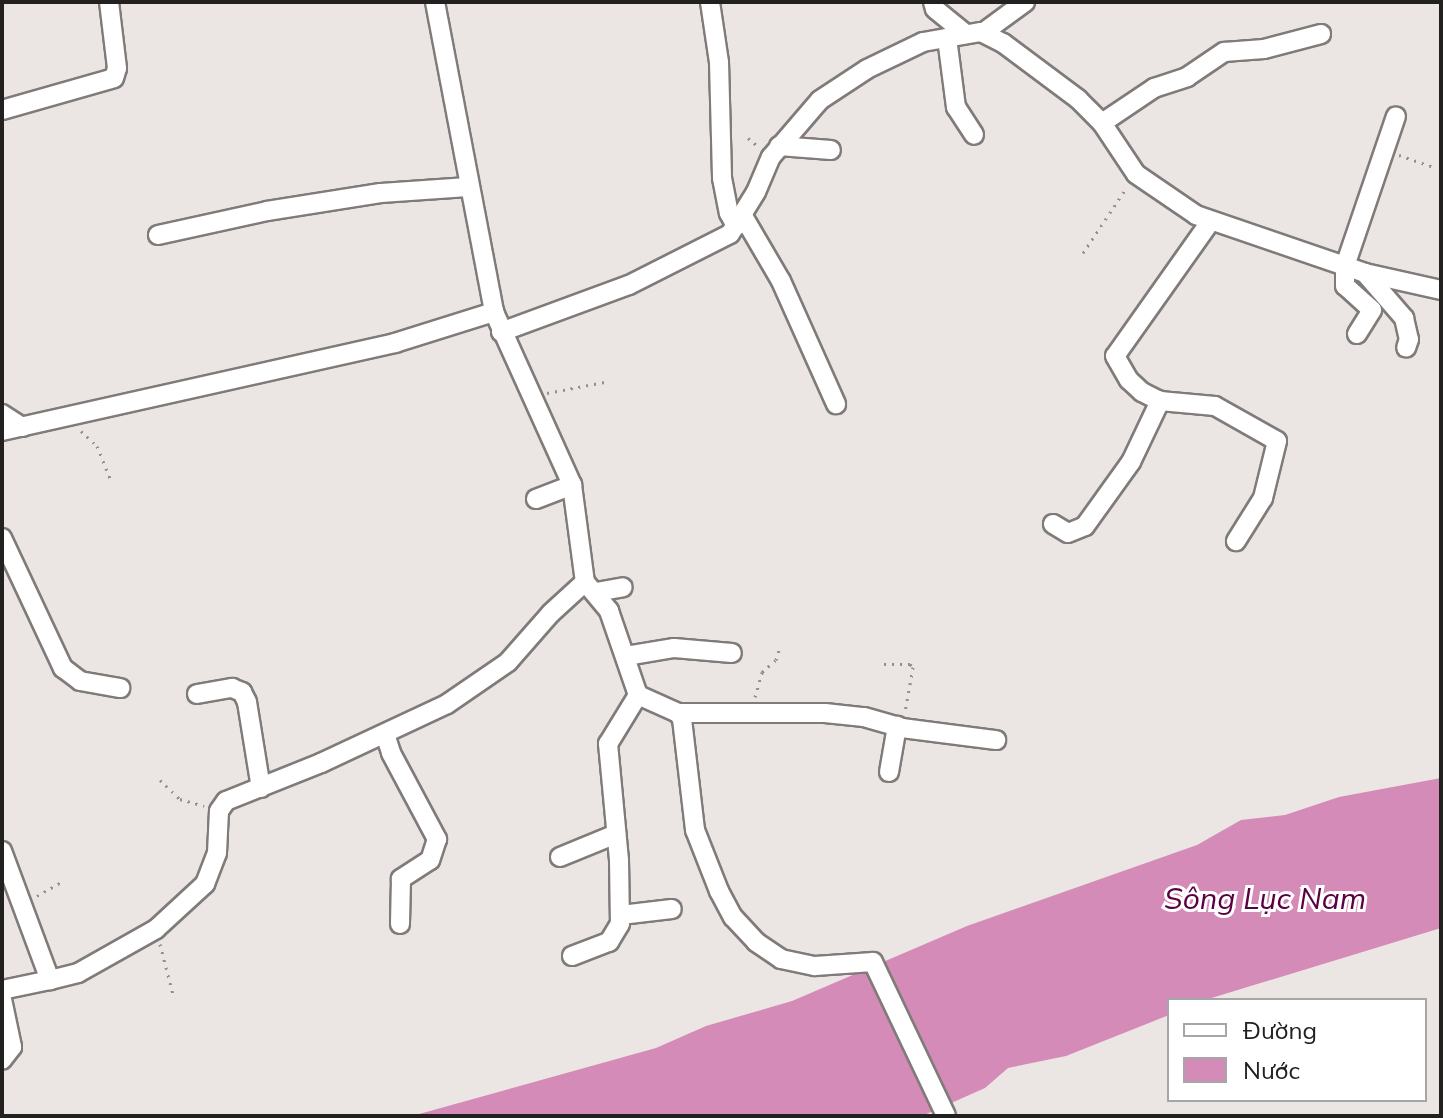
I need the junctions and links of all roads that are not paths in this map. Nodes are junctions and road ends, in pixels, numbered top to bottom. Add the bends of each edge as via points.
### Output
1 (109, 2) edge
2 (435, 2) edge
3 (710, 2) edge
4 (1025, 2) edge
5 (934, 6) edge
6 (975, 33) junction
7 (1321, 34) dead end
8 (947, 38) junction
9 (923, 42) junction
10 (2, 110) edge
11 (1396, 116) dead end
12 (1102, 123) junction
13 (974, 135) dead end
14 (779, 146) junction
15 (831, 150) dead end
16 (468, 187) junction
17 (739, 221) junction
18 (1210, 222) junction
19 (158, 235) dead end
20 (1345, 266) junction
21 (1365, 273) junction
22 (1441, 288) edge
23 (494, 312) junction
24 (501, 332) junction
25 (1357, 334) dead end
26 (1406, 348) dead end
27 (1160, 401) junction
28 (836, 404) dead end
29 (2, 414) edge
30 (22, 427) junction
31 (2, 431) edge
32 (572, 485) junction
33 (536, 499) dead end
34 (1053, 524) dead end
35 (2, 538) edge
36 (1236, 541) dead end
37 (590, 587) junction
38 (623, 587) dead end
39 (732, 653) dead end
40 (626, 656) junction
41 (120, 688) dead end
42 (197, 694) dead end
43 (638, 695) junction
44 (678, 713) junction
45 (899, 727) junction
46 (385, 734) junction
47 (996, 740) dead end
48 (889, 772) dead end
49 (261, 788) junction
50 (616, 834) junction
51 (2, 851) edge
52 (560, 857) dead end
53 (672, 909) dead end
54 (621, 915) junction
55 (400, 924) dead end
56 (572, 956) dead end
57 (50, 980) junction
58 (2, 990) edge
59 (2, 999) edge
60 (2, 1060) edge
61 (945, 1114) edge

1 - 10 street via 114,78
2 - 16 street
3 - 17 street via 719,62 722,178 729,213
4 - 6 street
5 - 6 street
5 - 9 street
6 - 8 street
6 - 12 street via 1078,99
7 - 12 street via 1264,49 1224,52 1187,77 1154,88
8 - 9 street
8 - 13 street via 956,107
9 - 14 street via 820,100
11 - 20 street
12 - 18 street via 1136,174
14 - 15 street
14 - 17 street
16 - 19 street via 381,193
16 - 23 street
17 - 24 street via 712,245 629,285
17 - 28 street via 781,281
18 - 20 street
18 - 27 street via 1115,353 1129,380
20 - 21 street
20 - 25 street via 1348,291 1372,310
21 - 22 street
21 - 26 street via 1404,318
23 - 24 street
23 - 30 street via 395,343
24 - 32 street
27 - 34 street via 1131,462 1085,526 1068,533
27 - 36 street via 1215,406 1277,441 1263,498
29 - 30 street
30 - 31 street
32 - 33 street
32 - 37 street
35 - 41 street via 63,668 80,681
37 - 38 street
37 - 40 street via 609,611
37 - 46 street via 498,670 447,704
39 - 40 street via 674,648
40 - 43 street
42 - 49 street via 232,688 242,692
43 - 44 street
43 - 50 street via 608,744
44 - 45 street via 825,713
44 - 61 street via 695,830 733,917 781,959 815,966 873,962
45 - 47 street
45 - 48 street
46 - 49 street
46 - 55 street via 437,839 430,860 401,879
49 - 57 street via 231,797 219,811 211,873 156,929 78,973
50 - 52 street
50 - 54 street
51 - 57 street
53 - 54 street
54 - 56 street via 612,939
57 - 58 street
59 - 60 street via 12,1047

